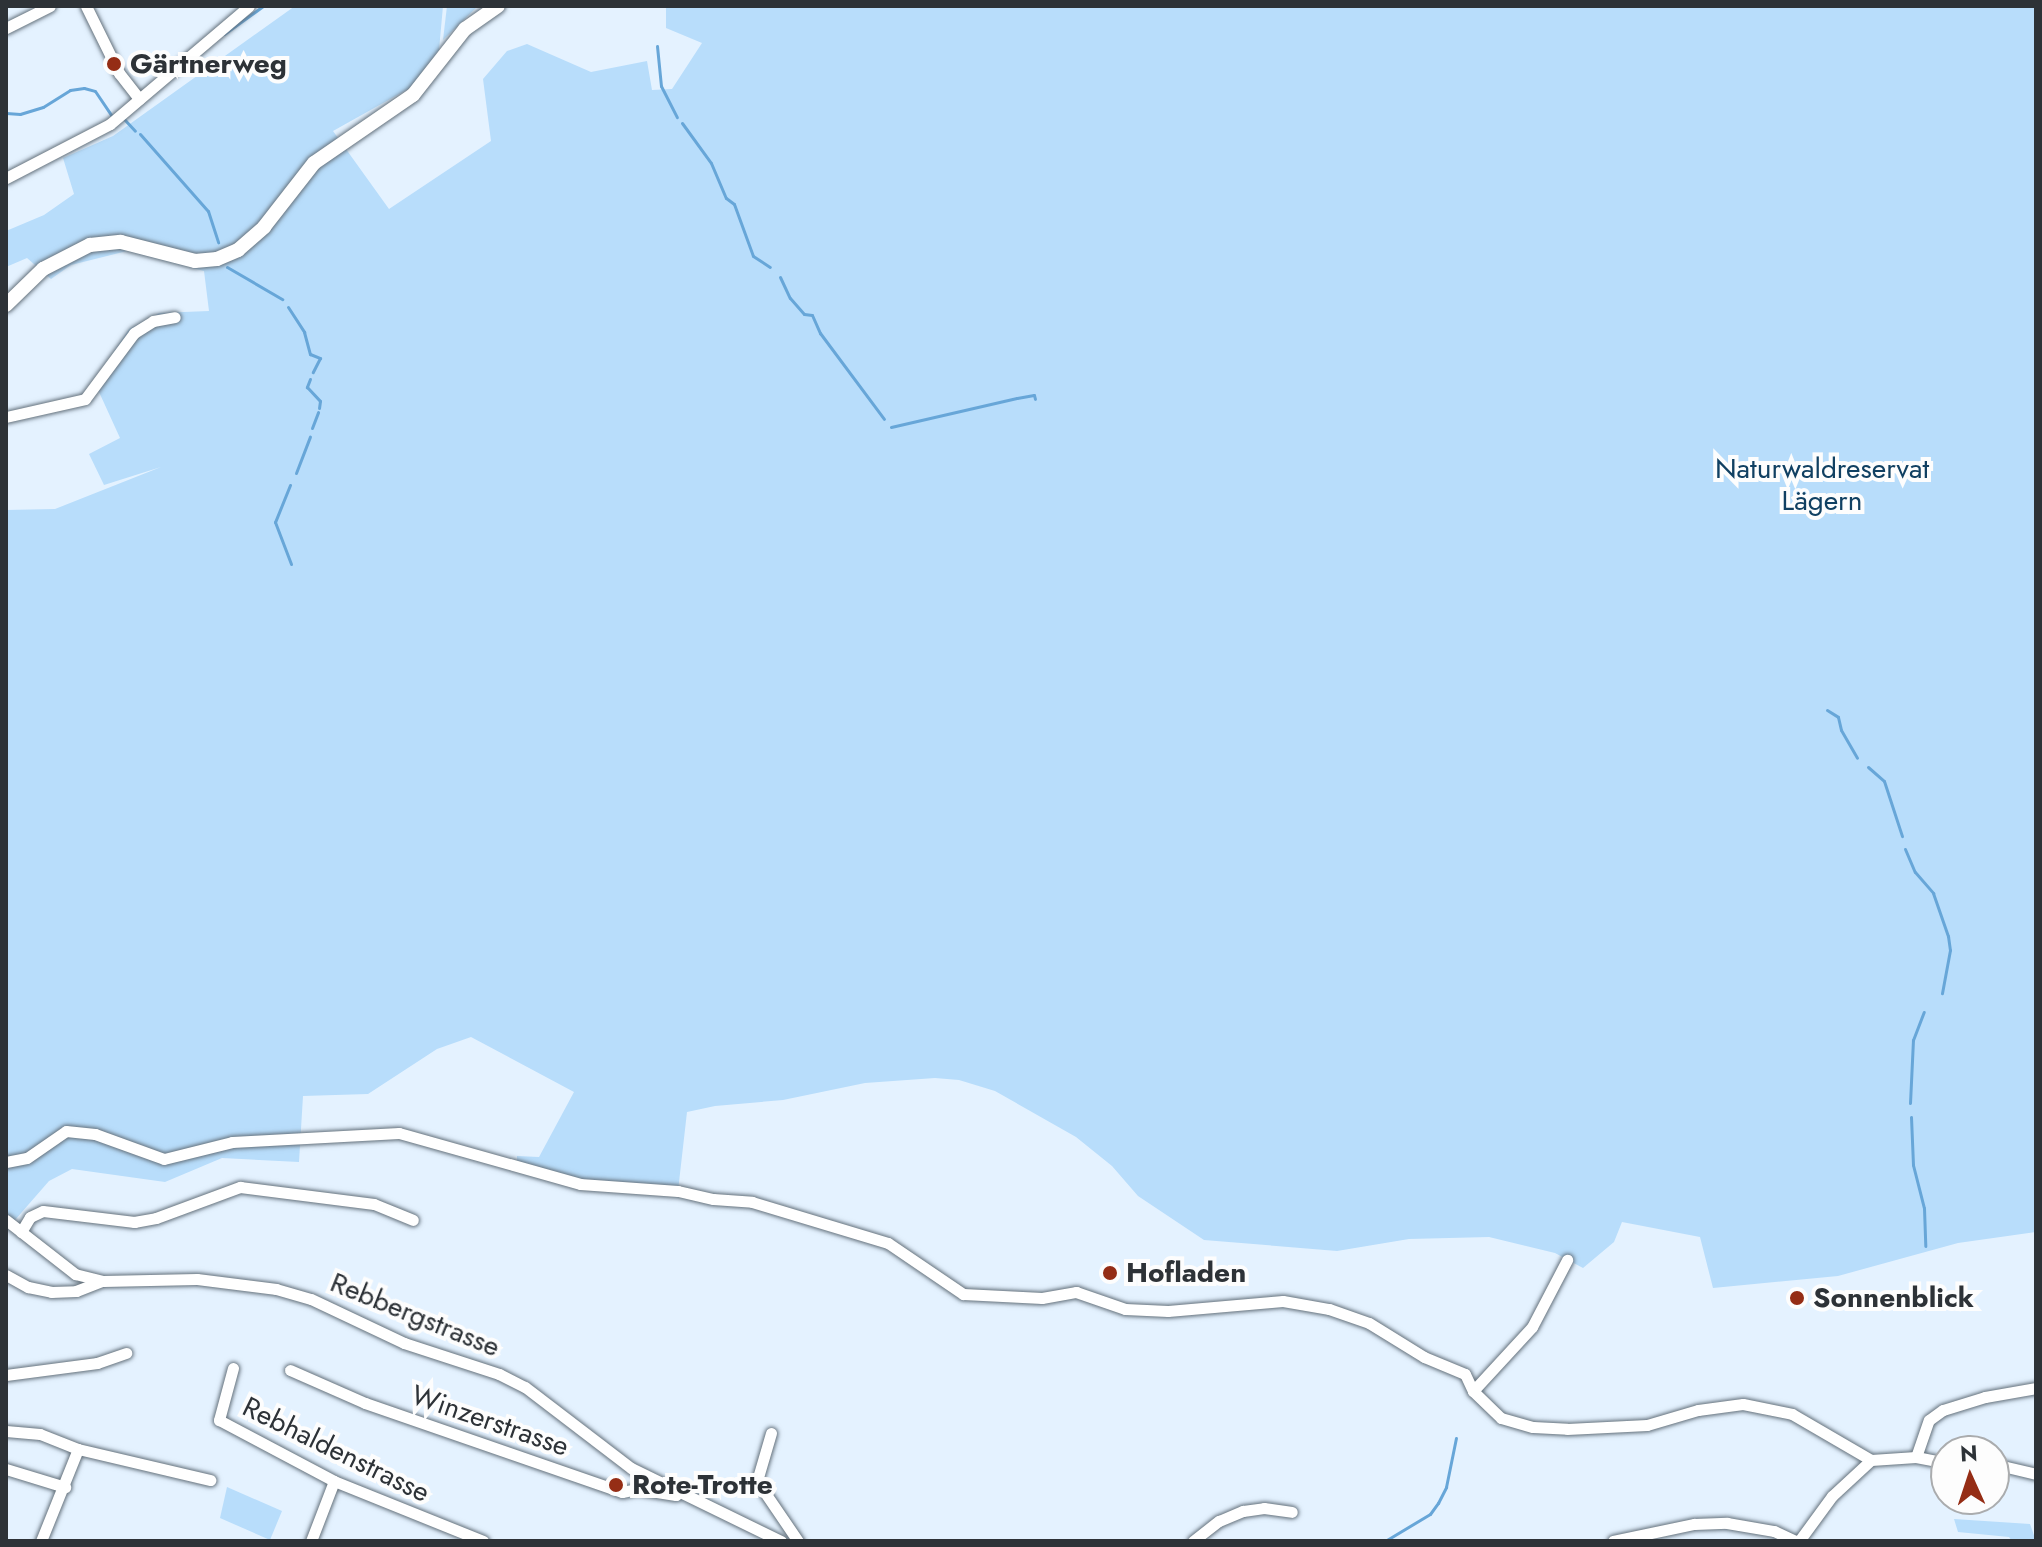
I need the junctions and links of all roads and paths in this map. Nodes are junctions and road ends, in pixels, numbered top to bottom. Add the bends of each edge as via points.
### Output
1 (50, 6) edge
2 (86, 6) edge
3 (249, 6) edge
4 (498, 6) edge
5 (6, 28) edge
6 (139, 99) junction
7 (6, 178) edge
8 (6, 305) edge
9 (175, 317) dead end
10 (6, 417) edge
11 (6, 1162) edge
12 (6, 1220) edge
13 (413, 1220) dead end
14 (21, 1232) junction
15 (1567, 1260) dead end
16 (6, 1275) edge
17 (103, 1281) junction
18 (126, 1353) dead end
19 (233, 1368) dead end
20 (290, 1370) dead end
21 (6, 1375) edge
22 (2036, 1388) edge
23 (1473, 1391) junction
24 (6, 1431) edge
25 (771, 1433) dead end
26 (78, 1449) junction
27 (1916, 1457) junction
28 (1871, 1460) junction
29 (1930, 1460) edge
30 (2010, 1468) edge
31 (6, 1469) edge
32 (2036, 1474) edge
33 (210, 1480) dead end
34 (334, 1481) junction
35 (65, 1487) junction
36 (678, 1491) junction
37 (1292, 1512) dead end
38 (41, 1541) edge
39 (311, 1541) edge
40 (483, 1541) edge
41 (781, 1541) edge
42 (798, 1541) edge
43 (1193, 1541) edge
44 (1613, 1541) edge
45 (1797, 1541) edge

1 - 5 street
2 - 6 street via 119,73
3 - 6 street
4 - 8 main road via 465,29 413,95 314,163 264,227 238,250 195,261 121,242 90,245 43,269
6 - 7 street via 110,124
9 - 10 street via 153,321 134,333 85,399
11 - 23 street via 27,1158 66,1131 95,1134 164,1159 232,1142 399,1133 580,1184 752,1202 888,1243 963,1294 1042,1298 1076,1292 1137,1310 1283,1301 1329,1309 1369,1323 1424,1357 1465,1374
12 - 14 street, Rebbergstrasse
13 - 14 street via 374,1204 240,1187 134,1222 43,1211 30,1217
14 - 17 street, Rebbergstrasse via 69,1272
15 - 23 street via 1532,1327
16 - 17 street via 51,1292 76,1291
17 - 36 street, Rebbergstrasse via 197,1279 311,1299 404,1343 525,1387 631,1468
18 - 21 street via 97,1363
19 - 34 street, Rebhaldenstrasse via 219,1420
20 - 36 street, Winzerstrasse via 365,1403 622,1492
22 - 27 street via 1943,1410 1929,1420
23 - 28 street via 1501,1418 1567,1429 1647,1425 1720,1405 1768,1407 1814,1424
24 - 26 street via 40,1434
25 - 42 street via 757,1481
26 - 33 street
26 - 35 street
27 - 28 street
27 - 29 street
28 - 45 street via 1832,1496
30 - 32 street
31 - 35 street
34 - 39 street
34 - 40 street, Rebhaldenstrasse
35 - 38 street
36 - 41 street, Rebbergstrasse
37 - 43 street via 1243,1511
44 - 45 street via 1694,1524 1727,1523

